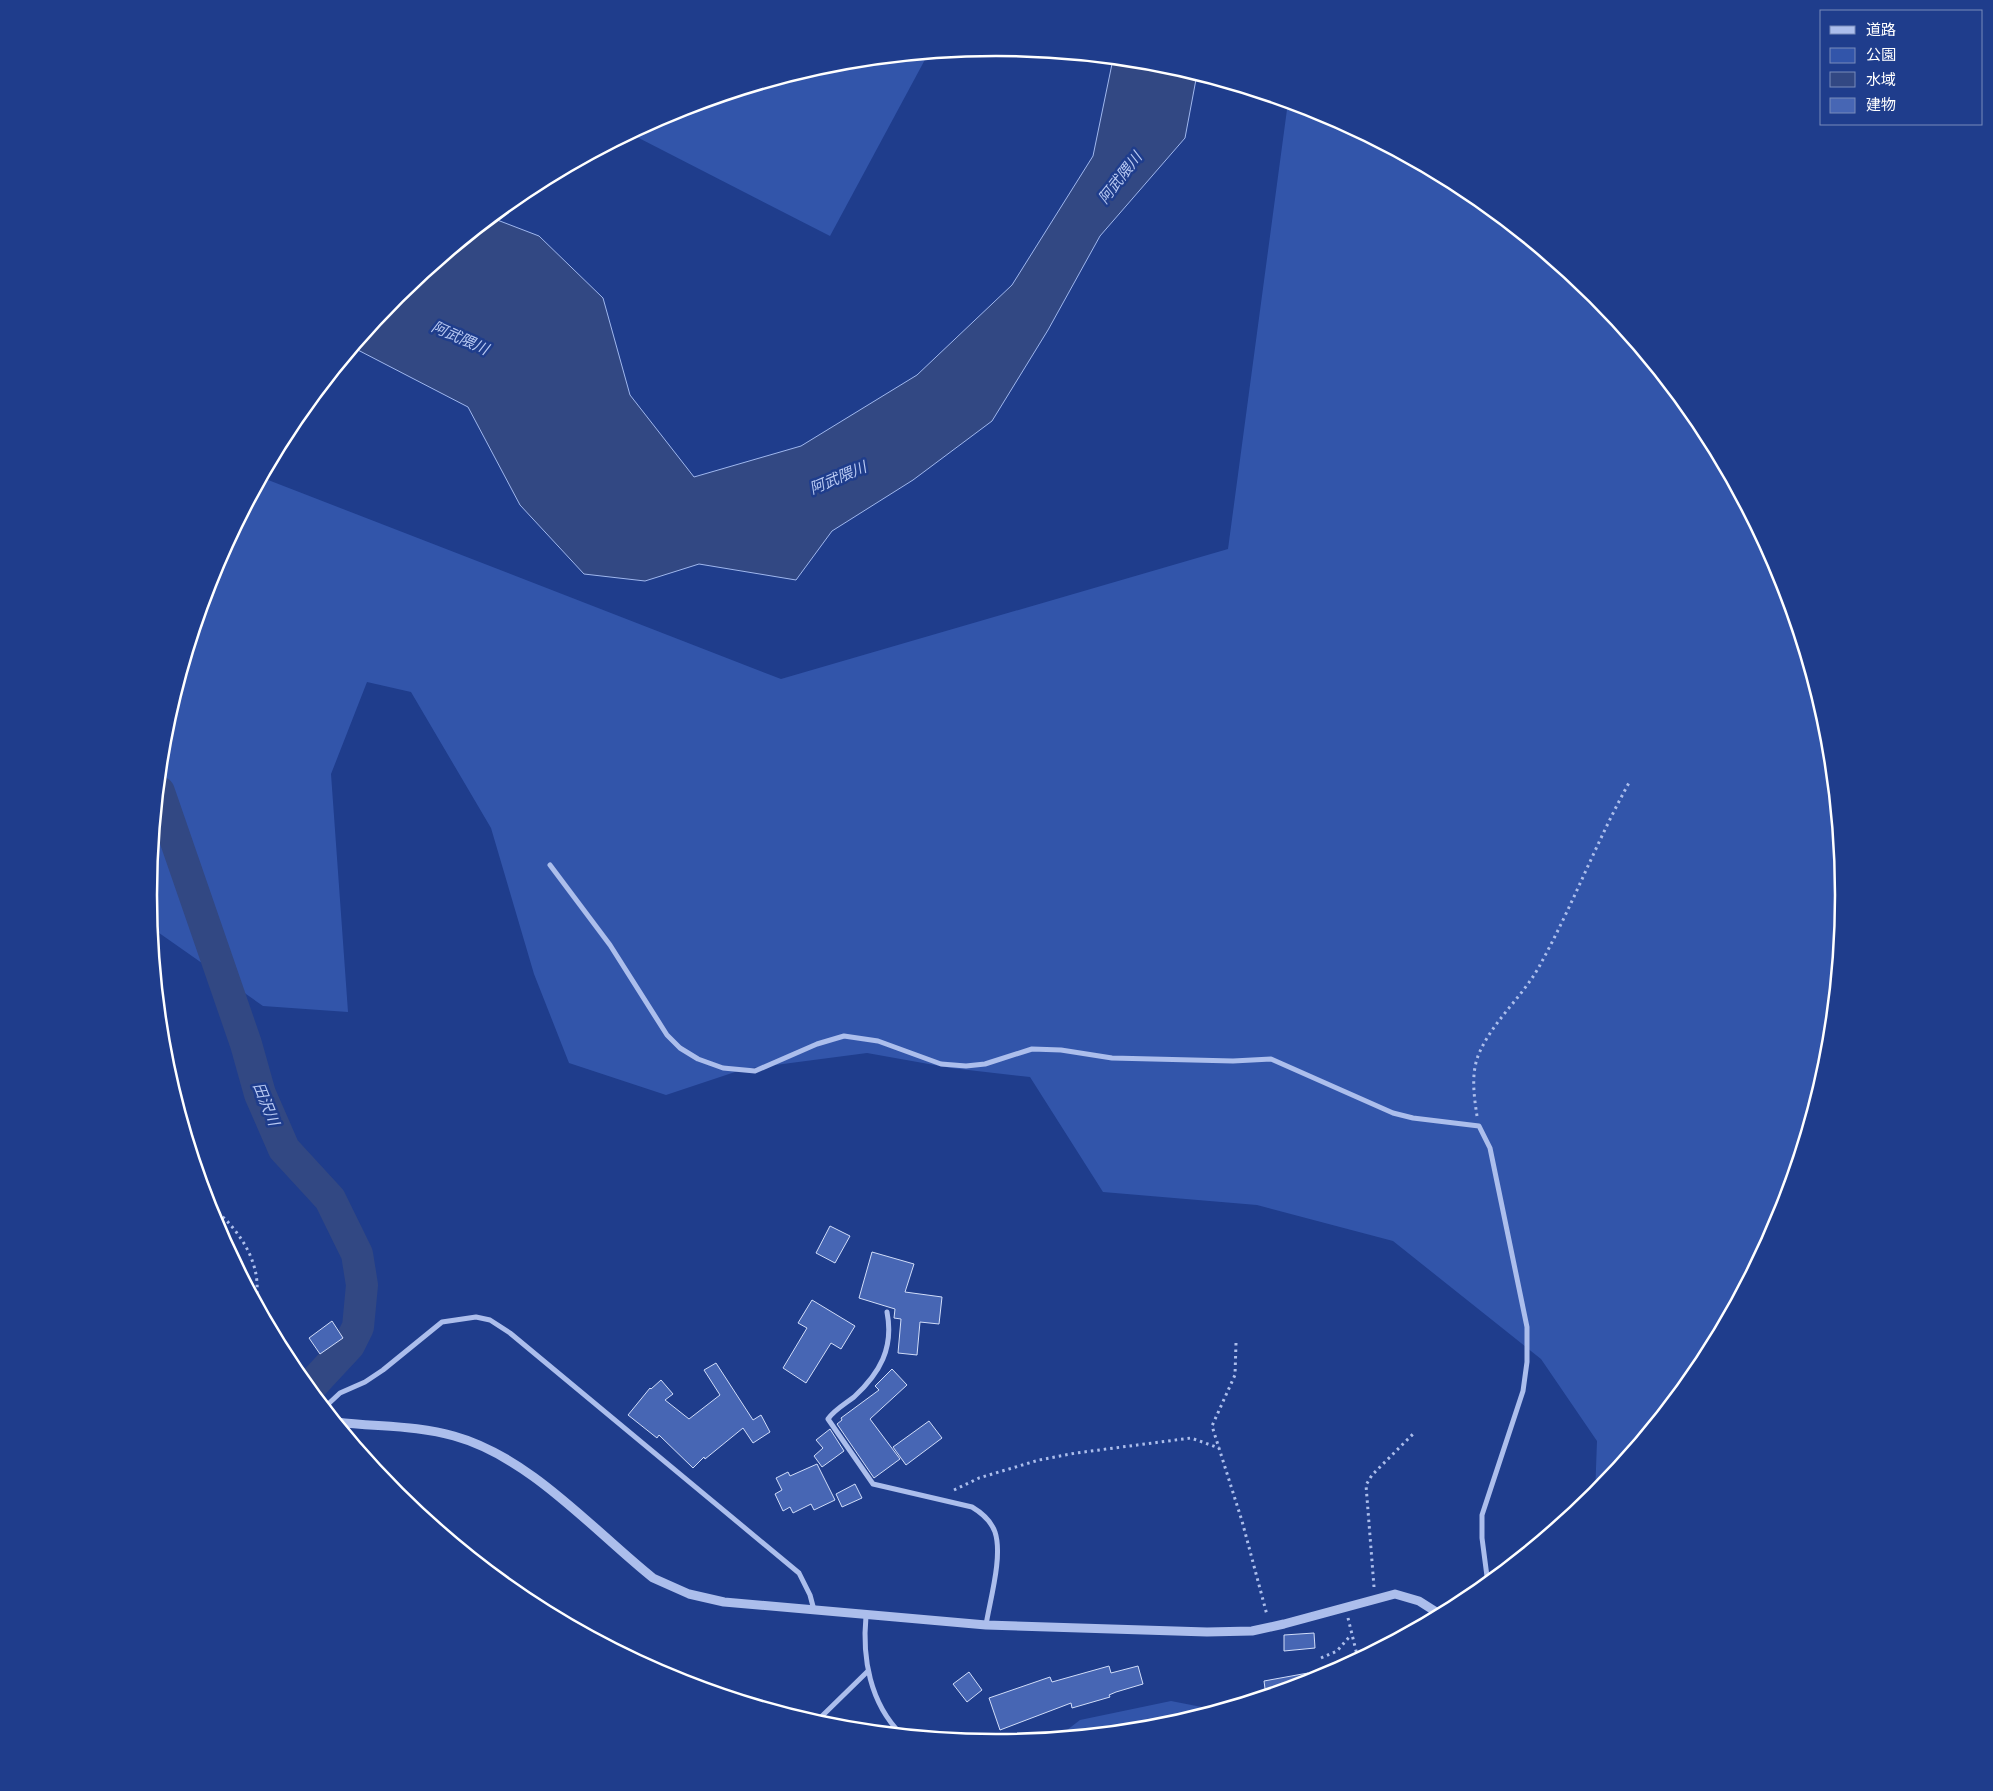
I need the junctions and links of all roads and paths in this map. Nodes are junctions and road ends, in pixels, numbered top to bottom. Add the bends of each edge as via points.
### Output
1 (1630, 780) dead end
2 (550, 865) dead end
3 (1479, 1126) junction
4 (219, 1213) edge
5 (256, 1289) edge
6 (887, 1312) dead end
7 (1236, 1343) dead end
8 (329, 1403) edge
9 (345, 1423) edge
10 (1413, 1434) dead end
11 (1220, 1448) junction
12 (942, 1501) junction
13 (1487, 1576) edge
14 (1375, 1600) junction
15 (1346, 1607) junction
16 (814, 1610) junction
17 (1435, 1610) edge
18 (866, 1616) junction
19 (986, 1625) junction
20 (1270, 1628) junction
21 (1352, 1634) junction
22 (1357, 1653) edge
23 (1321, 1658) dead end
24 (868, 1671) junction
25 (822, 1716) edge
26 (896, 1729) edge

1 - 3 path via 1540,965 1478,1057 1473,1086
2 - 3 street via 610,945 667,1035 698,1059 723,1068 755,1071 844,1036 878,1042 941,1064 966,1066 984,1064 1032,1049 1112,1058 1271,1059 1393,1113
3 - 13 street via 1490,1148 1527,1327 1523,1391 1482,1515
4 - 5 path via 244,1243 256,1271
6 - 12 street via 889,1346 883,1362 874,1378 828,1419 873,1484
7 - 11 path via 1235,1375 1212,1426
8 - 16 street via 340,1393 383,1370 442,1322 466,1317 490,1320 510,1333 799,1573
9 - 16 street via 441,1433 469,1441 501,1456 667,1586 724,1602
10 - 14 path via 1366,1485
11 - 12 path via 1191,1438 1039,1460 979,1478 954,1490
11 - 20 path
12 - 19 street via 972,1507 983,1514 995,1531 998,1547
14 - 15 street
14 - 17 street via 1403,1595
15 - 20 street
15 - 21 path
16 - 18 street
18 - 19 street
18 - 24 street via 864,1634
19 - 20 street via 1207,1632
21 - 22 path
21 - 23 path via 1338,1651
24 - 25 street
24 - 26 street via 884,1714

